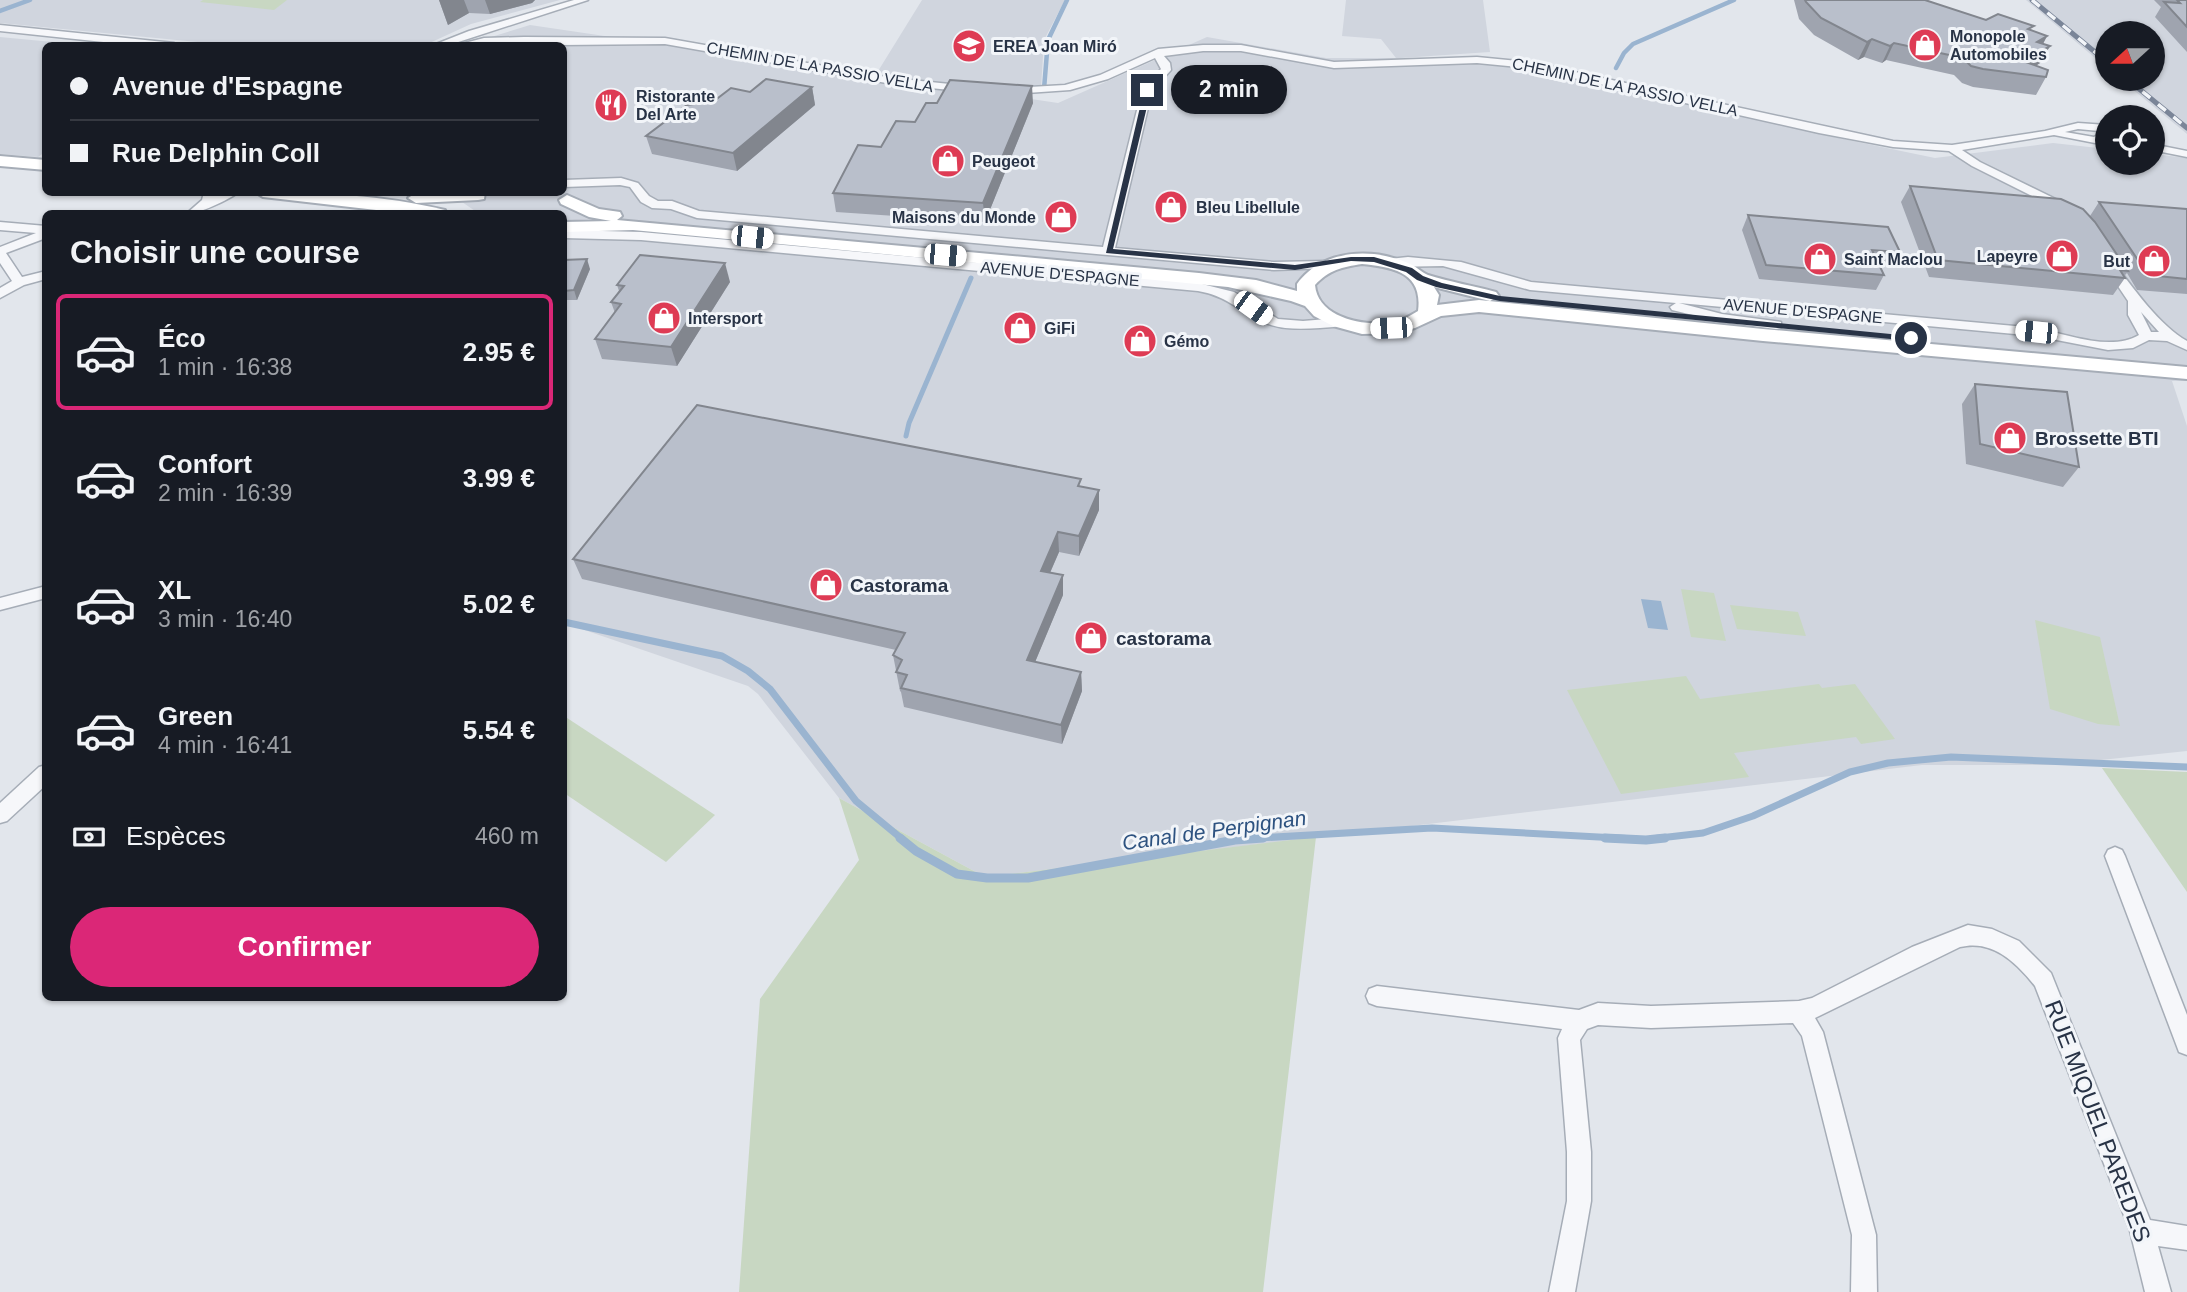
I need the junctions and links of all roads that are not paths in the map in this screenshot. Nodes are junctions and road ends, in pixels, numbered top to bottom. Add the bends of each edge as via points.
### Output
1 (583, 0) edge
2 (561, 8) junction
3 (499, 26) junction
4 (0, 28) edge
5 (135, 42) edge
6 (446, 42) edge
7 (496, 42) edge
8 (551, 42) edge
9 (567, 42) edge
10 (1156, 54) junction
11 (976, 90) edge
12 (1000, 90) edge
13 (2095, 139) edge
14 (1952, 148) junction
15 (2165, 150) edge
16 (2187, 154) edge
17 (0, 161) edge
18 (42, 165) edge
19 (0, 166) edge
20 (42, 171) edge
21 (302, 196) edge
22 (388, 196) edge
23 (464, 196) edge
24 (477, 196) edge
25 (208, 197) edge
26 (565, 198) edge
27 (196, 210) edge
28 (418, 210) edge
29 (460, 210) edge
30 (2076, 217) edge
31 (0, 226) edge
32 (567, 227) edge
33 (42, 231) edge
34 (42, 234) edge
35 (567, 234) edge
36 (2098, 248) edge
37 (1108, 251) junction
38 (0, 252) edge
39 (1389, 263) junction
40 (1459, 265) junction
41 (1319, 269) junction
42 (42, 276) edge
43 (1417, 276) junction
44 (19, 282) junction
45 (0, 294) edge
46 (1654, 297) junction
47 (2134, 301) junction
48 (1311, 302) junction
49 (1427, 314) junction
50 (1339, 322) junction
51 (1776, 325) junction
52 (2146, 336) junction
53 (2170, 337) junction
54 (2187, 346) edge
55 (2187, 363) edge
56 (2187, 373) edge
57 (42, 593) edge
58 (0, 604) edge
59 (42, 777) edge
60 (0, 816) edge
61 (2115, 856) dead end
62 (1377, 996) dead end
63 (1799, 1012) junction
64 (1579, 1021) junction
65 (2187, 1044) edge
66 (2142, 1231) junction
67 (2187, 1238) edge
68 (1562, 1292) edge
69 (1864, 1292) edge
70 (2158, 1292) edge

1 - 2 street
2 - 3 street
2 - 8 street via 539,26 543,37
3 - 6 street
3 - 7 street
4 - 5 street
9 - 11 street, CHEMIN DE LA PASSIO VELLA via 663,40 882,81
10 - 12 street, CHEMIN DE LA PASSIO VELLA via 1066,88
10 - 14 street, CHEMIN DE LA PASSIO VELLA via 1241,48 1326,64 1454,60 1528,65 1857,138
10 - 37 street via 1166,70 1147,90
13 - 14 street, CHEMIN DE LA PASSIO VELLA via 2045,134
14 - 30 street
15 - 16 street
17 - 18 main road
19 - 20 main road
21 - 28 main road
22 - 23 main road via 432,200
24 - 29 main road
25 - 27 street
26 - 37 street, AVENUE D'ESPAGNE via 587,184 621,181 634,185 645,200 656,205 697,214
26 - 41 main road, AVENUE D'ESPAGNE via 595,213 617,217 1253,274
31 - 33 street
32 - 48 main road, AVENUE D'ESPAGNE via 633,225 1199,278 1269,288
34 - 38 street
35 - 50 street, AVENUE D'ESPAGNE via 677,239 1187,286 1231,295 1280,323
36 - 47 street
37 - 41 street, AVENUE D'ESPAGNE
38 - 44 street
39 - 40 street, AVENUE D'ESPAGNE via 1426,260
39 - 41 main road via 1351,259
39 - 43 main road
40 - 43 street, AVENUE D'ESPAGNE via 1431,267
40 - 46 street, AVENUE D'ESPAGNE via 1530,286
41 - 48 main road via 1306,290
42 - 44 street
43 - 49 main road via 1432,296
43 - 51 main road, AVENUE D'ESPAGNE via 1500,299
44 - 45 street
46 - 51 street via 1695,312
46 - 52 street, AVENUE D'ESPAGNE via 2036,332 2108,346 2133,344
47 - 52 street via 2135,317
47 - 53 street
48 - 50 main road, AVENUE D'ESPAGNE
49 - 50 main road, AVENUE D'ESPAGNE via 1391,328
49 - 56 main road, AVENUE D'ESPAGNE via 1479,306
51 - 55 main road, AVENUE D'ESPAGNE
52 - 53 street, AVENUE D'ESPAGNE
53 - 54 street, AVENUE D'ESPAGNE
57 - 58 street
59 - 60 street
61 - 65 street
62 - 64 street
63 - 64 street via 1678,1017 1598,1014
63 - 66 street, RUE MIQUEL PAREDES via 1964,934 1993,938 2025,956 2054,1004
63 - 69 street via 1812,1032 1864,1235
64 - 68 street via 1569,1038 1579,1201
66 - 67 street
66 - 70 street, RUE MIQUEL PAREDES

